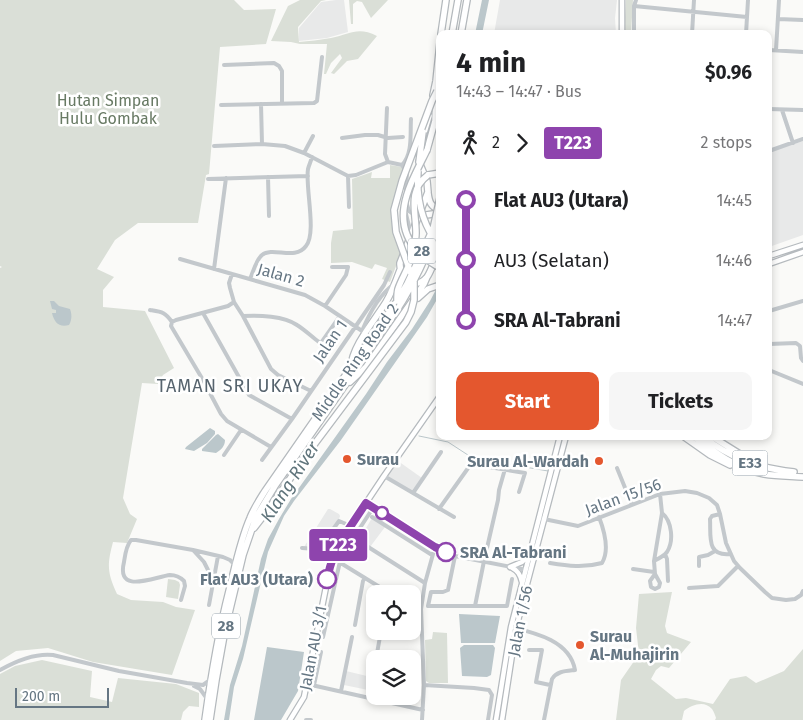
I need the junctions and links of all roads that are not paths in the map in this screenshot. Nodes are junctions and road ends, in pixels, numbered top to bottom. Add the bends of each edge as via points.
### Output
1 (446, 0) edge
2 (458, 0) edge
3 (467, 0) edge
4 (622, 0) edge
5 (636, 0) edge
6 (694, 0) edge
7 (748, 0) edge
8 (779, 0) edge
9 (634, 6) junction
10 (693, 11) junction
11 (747, 16) junction
12 (778, 19) junction
13 (803, 20) edge
14 (442, 30) edge
15 (454, 30) edge
16 (462, 30) edge
17 (622, 30) edge
18 (634, 30) edge
19 (692, 30) edge
20 (746, 30) edge
21 (772, 50) edge
22 (776, 50) junction
23 (803, 52) edge
24 (322, 58) dead end
25 (224, 65) dead end
26 (436, 89) edge
27 (436, 90) edge
28 (261, 104) junction
29 (282, 104) junction
30 (221, 105) dead end
31 (387, 108) dead end
32 (436, 108) edge
33 (772, 109) edge
34 (782, 110) junction
35 (803, 110) edge
36 (411, 119) dead end
37 (424, 122) junction
38 (312, 136) dead end
39 (386, 137) junction
40 (403, 137) dead end
41 (342, 138) dead end
42 (410, 138) junction
43 (423, 138) junction
44 (803, 140) edge
45 (793, 143) junction
46 (262, 144) junction
47 (214, 146) dead end
48 (410, 147) junction
49 (772, 149) edge
50 (304, 153) junction
51 (312, 158) junction
52 (388, 162) junction
53 (402, 165) junction
54 (436, 174) edge
55 (308, 176) junction
56 (348, 176) junction
57 (268, 177) junction
58 (226, 178) junction
59 (208, 179) dead end
60 (407, 180) junction
61 (428, 192) junction
62 (405, 198) junction
63 (349, 207) dead end
64 (436, 209) edge
65 (436, 214) edge
66 (269, 216) dead end
67 (419, 216) junction
68 (436, 216) edge
69 (436, 230) edge
70 (411, 235) junction
71 (436, 243) edge
72 (803, 245) edge
73 (803, 252) edge
74 (772, 255) edge
75 (436, 258) edge
76 (180, 259) dead end
77 (772, 263) edge
78 (436, 264) edge
79 (432, 265) junction
80 (436, 266) edge
81 (332, 267) dead end
82 (214, 269) junction
83 (400, 270) junction
84 (390, 272) dead end
85 (232, 274) junction
86 (427, 277) junction
87 (250, 279) junction
88 (405, 280) junction
89 (395, 284) junction
90 (436, 286) edge
91 (387, 300) junction
92 (397, 301) junction
93 (803, 301) edge
94 (234, 302) junction
95 (325, 306) junction
96 (408, 306) junction
97 (150, 310) dead end
98 (772, 310) edge
99 (203, 313) junction
100 (243, 316) junction
101 (340, 316) junction
102 (400, 318) junction
103 (172, 322) junction
104 (355, 326) junction
105 (364, 332) junction
106 (772, 344) edge
107 (802, 354) edge
108 (803, 361) edge
109 (351, 367) junction
110 (772, 371) edge
111 (803, 384) edge
112 (311, 391) junction
113 (340, 393) junction
114 (436, 402) edge
115 (292, 419) junction
116 (241, 430) junction
117 (559, 440) edge
118 (565, 440) edge
119 (689, 440) edge
120 (699, 440) edge
121 (707, 440) edge
122 (717, 440) edge
123 (272, 447) junction
124 (441, 452) dead end
125 (224, 455) dead end
126 (262, 460) dead end
127 (617, 468) dead end
128 (744, 468) junction
129 (505, 469) junction
130 (802, 474) edge
131 (384, 476) junction
132 (519, 492) dead end
133 (412, 493) junction
134 (660, 494) junction
135 (366, 503) junction
136 (632, 505) junction
137 (373, 508) junction
138 (439, 509) junction
139 (662, 513) junction
140 (720, 514) junction
141 (372, 517) dead end
142 (454, 517) dead end
143 (599, 517) junction
144 (541, 519) junction
145 (351, 526) junction
146 (250, 533) junction
147 (354, 538) junction
148 (435, 547) junction
149 (302, 548) dead end
150 (193, 550) junction
151 (715, 551) junction
152 (530, 552) junction
153 (666, 554) junction
154 (731, 554) junction
155 (238, 555) junction
156 (432, 555) junction
157 (454, 556) junction
158 (221, 557) junction
159 (484, 561) junction
160 (654, 561) junction
161 (340, 562) junction
162 (550, 563) dead end
163 (235, 566) junction
164 (700, 566) dead end
165 (738, 566) junction
166 (510, 567) junction
167 (633, 569) dead end
168 (527, 570) junction
169 (214, 578) junction
170 (365, 578) junction
171 (512, 579) dead end
172 (668, 581) dead end
173 (425, 583) junction
174 (522, 583) junction
175 (376, 585) edge
176 (689, 588) dead end
177 (803, 591) edge
178 (182, 600) dead end
179 (209, 605) dead end
180 (475, 606) junction
181 (355, 625) dead end
182 (514, 628) junction
183 (323, 637) dead end
184 (352, 637) dead end
185 (530, 650) dead end
186 (321, 652) dead end
187 (0, 670) edge
188 (211, 679) junction
189 (187, 683) junction
190 (307, 684) junction
191 (314, 685) junction
192 (424, 685) junction
193 (550, 685) junction
194 (342, 691) junction
195 (366, 697) edge
196 (208, 700) junction
197 (402, 705) edge
198 (423, 710) junction
199 (205, 720) edge
200 (210, 720) edge
201 (290, 720) edge
202 (422, 720) edge
203 (488, 720) edge
204 (496, 720) edge
205 (502, 720) edge
206 (544, 720) edge

1 - 14 highway
2 - 15 highway
3 - 16 highway
4 - 17 main road
5 - 9 street
6 - 10 street
7 - 11 street
8 - 12 street
9 - 10 street
9 - 18 street
10 - 11 street
10 - 19 street
11 - 20 street
12 - 13 street
12 - 22 street
21 - 22 street
22 - 23 street
24 - 29 street via 317,101
25 - 29 street via 274,63 279,66 282,71
26 - 37 highway, bridge
27 - 43 highway
28 - 29 street
28 - 30 street
28 - 46 street
31 - 39 street
32 - 80 highway, bridge via 427,150 406,194 402,217 407,235 418,252
33 - 34 street
34 - 35 street
34 - 45 street
36 - 42 street
37 - 71 highway, bridge via 418,165 418,198 426,225
37 - 146 highway, bridge via 394,210 396,232 414,282 411,312
38 - 50 street
39 - 40 street
39 - 41 street
39 - 52 street
42 - 43 street
42 - 48 street
43 - 61 highway via 418,159
44 - 45 street
45 - 49 street
46 - 47 street
46 - 50 street via 285,146
48 - 53 street
48 - 60 street via 411,164
50 - 51 street
51 - 55 street
51 - 56 street
52 - 53 street
52 - 56 street
53 - 60 street
54 - 92 highway, bridge via 423,179 415,191 414,250 398,290
55 - 57 street
55 - 87 street via 309,242 294,253 266,252 259,258
56 - 63 street
57 - 58 street
57 - 66 street
58 - 59 street
58 - 82 street
60 - 62 street
61 - 64 highway via 430,204
61 - 67 highway
62 - 67 street via 409,211
62 - 70 street
65 - 92 highway, Middle Ring Road 2 / 28, bridge via 432,229
67 - 68 highway
67 - 70 highway
69 - 113 highway, Middle Ring Road 2 / 28, bridge via 412,285
70 - 83 highway
72 - 74 main road
73 - 77 main road
75 - 79 highway
76 - 82 street, Jalan 2
78 - 79 highway
79 - 86 highway
81 - 95 street via 348,267 346,276
82 - 85 street, Jalan 2
83 - 88 highway
83 - 89 highway
84 - 104 street, Jalan 1
85 - 87 street, Jalan 2
85 - 94 street via 230,288
86 - 88 highway via 416,283
86 - 96 highway
87 - 95 street, Jalan 2 via 305,295
88 - 89 street
89 - 91 highway
89 - 105 street via 376,304
90 - 102 highway via 421,294
91 - 96 highway via 405,294
91 - 105 highway
92 - 109 highway, Middle Ring Road 2 / 28
93 - 98 street
94 - 99 street
94 - 100 street
95 - 101 street, Jalan 2
96 - 102 highway
97 - 103 street via 167,314
99 - 103 street
99 - 115 street via 249,395
100 - 101 street via 275,318 296,324 321,343
100 - 112 street via 271,369
101 - 104 street, Jalan 2
102 - 113 highway via 366,367
103 - 116 street via 171,326 221,414
104 - 105 street, Jalan 2
104 - 112 street, Jalan 1
105 - 109 highway via 355,349
106 - 107 street via 796,343
107 - 108 street
109 - 155 highway, Middle Ring Road 2 / 28 via 270,483 244,532
110 - 111 street
112 - 115 street, Jalan 1
113 - 146 highway, Middle Ring Road 2 / 28 via 269,495
114 - 131 main road, Jalan AU 3/1
115 - 123 street, Jalan 1
116 - 123 street
116 - 125 street
117 - 144 main road, Jalan 1/56
118 - 144 main road, Jalan 1/56
119 - 128 highway via 710,455
120 - 128 highway, E33
121 - 130 highway, E33 via 755,465
122 - 130 highway via 757,462
123 - 126 street, Jalan 1
124 - 133 street
127 - 136 street
128 - 130 highway, E33 via 764,474
129 - 132 street via 525,473
129 - 138 street via 471,464
129 - 159 street
131 - 133 street
131 - 135 main road, Jalan AU 3/1
133 - 138 street
134 - 136 street, Jalan 15/56
134 - 139 street
134 - 140 street, Jalan 15/56 via 698,492 714,501
135 - 137 street
135 - 145 main road, Jalan AU 3/1
136 - 143 street, Jalan 15/56
137 - 147 street
137 - 148 street
138 - 142 street
139 - 153 street via 670,528 670,545
139 - 160 street
140 - 151 street via 710,519 711,544
140 - 154 street, Jalan 15/56
141 - 156 street
143 - 144 street, Jalan 15/56 via 578,526
143 - 162 street via 606,536 602,563 569,567
144 - 152 main road, Jalan 1/56
144 - 168 main road, Jalan 1/56
145 - 149 street via 339,521 317,550
145 - 190 main road, Jalan AU 3/1 via 336,548 330,567
146 - 200 highway, Middle Ring Road 2 / 28 via 225,630
147 - 161 street
147 - 173 street
148 - 156 street
148 - 157 street
150 - 158 street
150 - 169 street
150 - 178 street via 132,540 123,564 124,577 130,581 180,577 185,586
151 - 154 street
151 - 164 street via 699,557
152 - 166 main road via 522,562
152 - 168 main road, Jalan 1/56
153 - 160 street
153 - 172 street
154 - 165 street, Jalan 15/56
155 - 158 street
155 - 163 highway, Middle Ring Road 2 / 28
156 - 173 street
157 - 159 street
157 - 180 street via 448,590 431,592 428,606
158 - 163 street
158 - 169 street
159 - 166 street
159 - 180 street
160 - 167 street via 654,573
161 - 170 street
161 - 183 street
163 - 188 highway, Middle Ring Road 2 / 28
165 - 176 street via 718,586
165 - 177 street, Jalan 15/56 via 772,598 795,599
166 - 168 street
166 - 174 main road via 519,573
168 - 174 main road, Jalan 1/56
168 - 182 main road, Jalan 1/56
169 - 179 street
170 - 175 street
170 - 181 street
171 - 180 street via 507,606
173 - 192 street via 421,608
174 - 182 main road, Jalan 1/56
182 - 193 street via 555,642 571,656 575,670 555,674
182 - 204 main road, Jalan 1/56
182 - 205 main road, Jalan 1/56
184 - 194 street
185 - 193 street via 542,650 536,682
186 - 191 street
187 - 189 street via 15,662 45,654
188 - 189 street via 203,685
188 - 196 highway, Middle Ring Road 2 / 28
189 - 196 street via 200,689
190 - 191 street
190 - 201 main road, Jalan AU 3/1 via 304,697
191 - 194 street
192 - 198 street
192 - 203 street via 489,690 492,695
193 - 206 street
194 - 195 street
196 - 199 highway, Middle Ring Road 2 / 28
197 - 198 street
198 - 202 street

